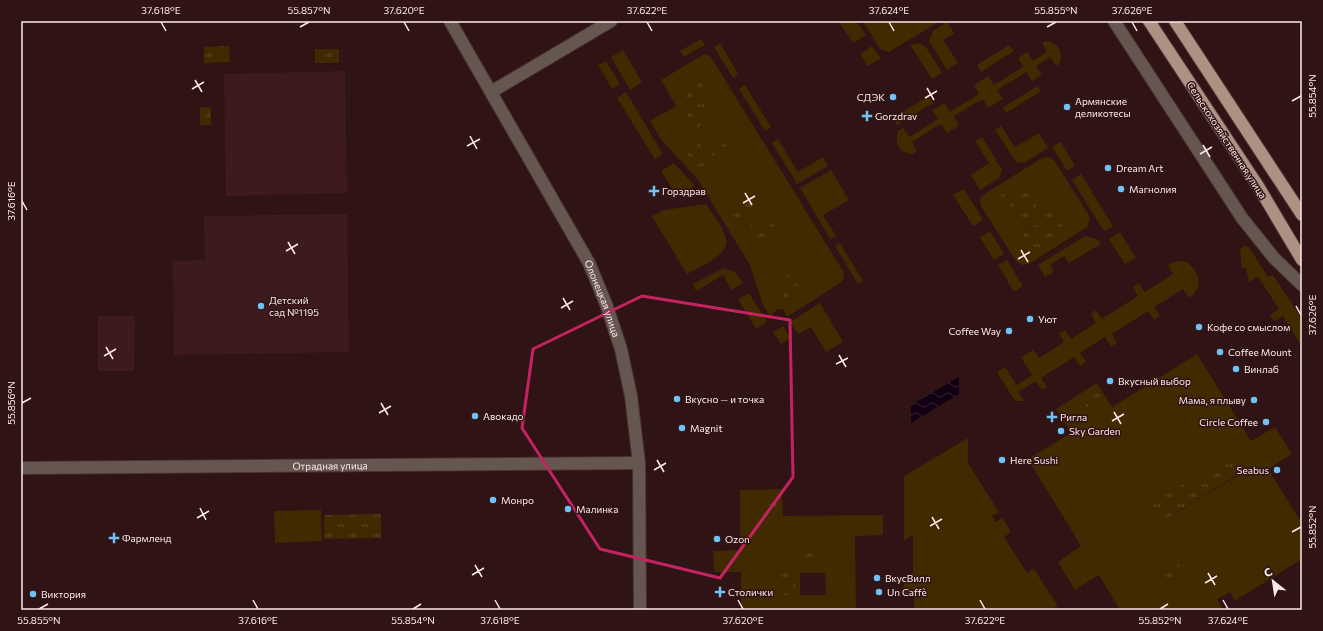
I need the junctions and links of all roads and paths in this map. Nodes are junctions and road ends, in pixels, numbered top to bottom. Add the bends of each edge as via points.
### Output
1 (450, 21) edge
2 (611, 21) edge
3 (1114, 21) edge
4 (1149, 21) edge
5 (1175, 21) edge
6 (491, 92) junction
7 (1302, 215) edge
8 (1302, 260) edge
9 (1302, 285) edge
10 (639, 463) junction
11 (21, 468) edge
12 (640, 610) edge

1 - 6 street, Олонецкая улица
2 - 6 street
3 - 9 street via 1242,218 1274,258
4 - 8 main road, Сельскохозяйственная улица via 1258,186
5 - 7 main road
6 - 10 street, Олонецкая улица via 589,263 606,304 621,349 631,396
10 - 11 street, Отрадная улица
10 - 12 street, Олонецкая улица

